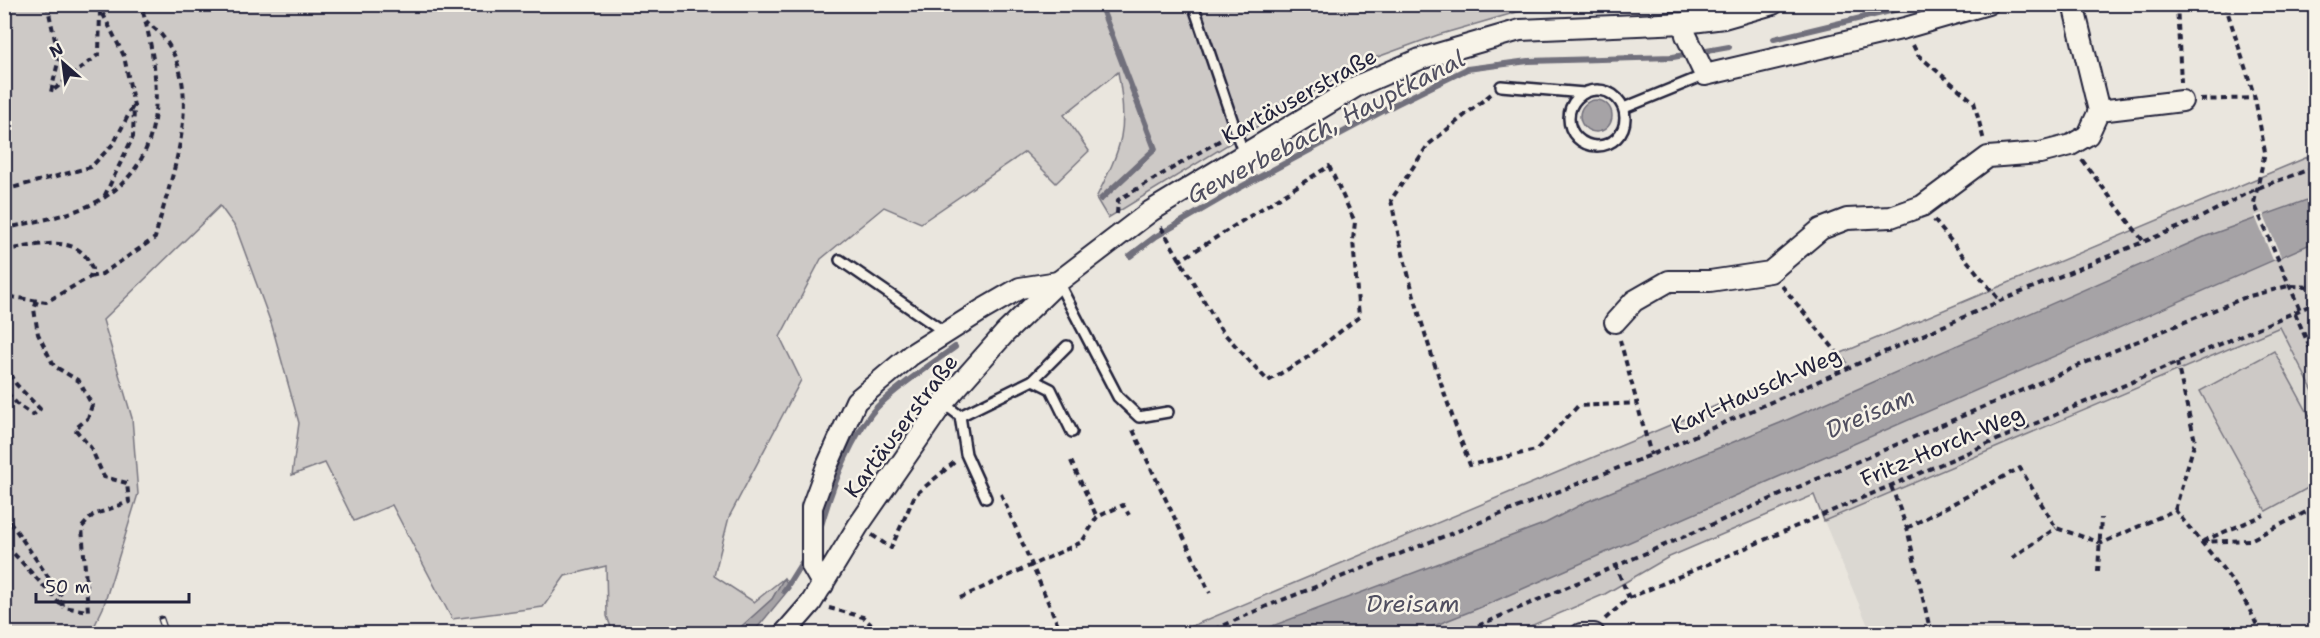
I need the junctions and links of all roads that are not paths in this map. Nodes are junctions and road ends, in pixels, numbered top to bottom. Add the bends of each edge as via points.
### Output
1 (1193, 4) edge
2 (1773, 4) edge
3 (1988, 4) edge
4 (2073, 4) edge
5 (1685, 29) junction
6 (1701, 67) junction
7 (1501, 86) road end
8 (1584, 93) junction
9 (2182, 101) road end
10 (1624, 108) junction
11 (2098, 111) junction
12 (1244, 155) junction
13 (840, 260) dead end
14 (1058, 282) junction
15 (1615, 322) road end
16 (946, 333) junction
17 (1067, 346) dead end
18 (1033, 380) junction
19 (943, 403) junction
20 (1168, 412) dead end
21 (960, 416) junction
22 (1072, 432) dead end
23 (986, 498) dead end
24 (823, 585) junction
25 (784, 633) edge

1 - 12 lane
2 - 5 street, Kartäuserstraße
3 - 6 street via 1905,28
4 - 11 street
5 - 6 street
5 - 12 street, Kartäuserstraße via 1520,30 1420,59 1357,86
6 - 10 lane
7 - 8 lane
8 - 10 lane via 1611,93
8 - 10 lane via 1571,107 1569,122 1584,142 1603,145 1617,138 1625,120
9 - 11 street
11 - 15 street via 2088,135 2071,145 2040,153 1988,157 1922,206 1891,217 1847,219 1821,229 1770,272 1710,281 1669,281 1634,301
12 - 14 street, Kartäuserstraße via 1151,211
13 - 16 lane
14 - 16 street, Kartäuserstraße via 1020,288
14 - 19 street, Kartäuserstraße via 1005,333
14 - 20 lane via 1118,397 1139,417
16 - 24 street, Kartäuserstraße via 910,354 856,401 812,507 812,566
17 - 18 lane
18 - 21 lane
18 - 22 lane via 1051,389
19 - 21 lane
19 - 24 street, Kartäuserstraße via 858,526
21 - 23 lane via 966,454
24 - 25 street, Kartäuserstraße

